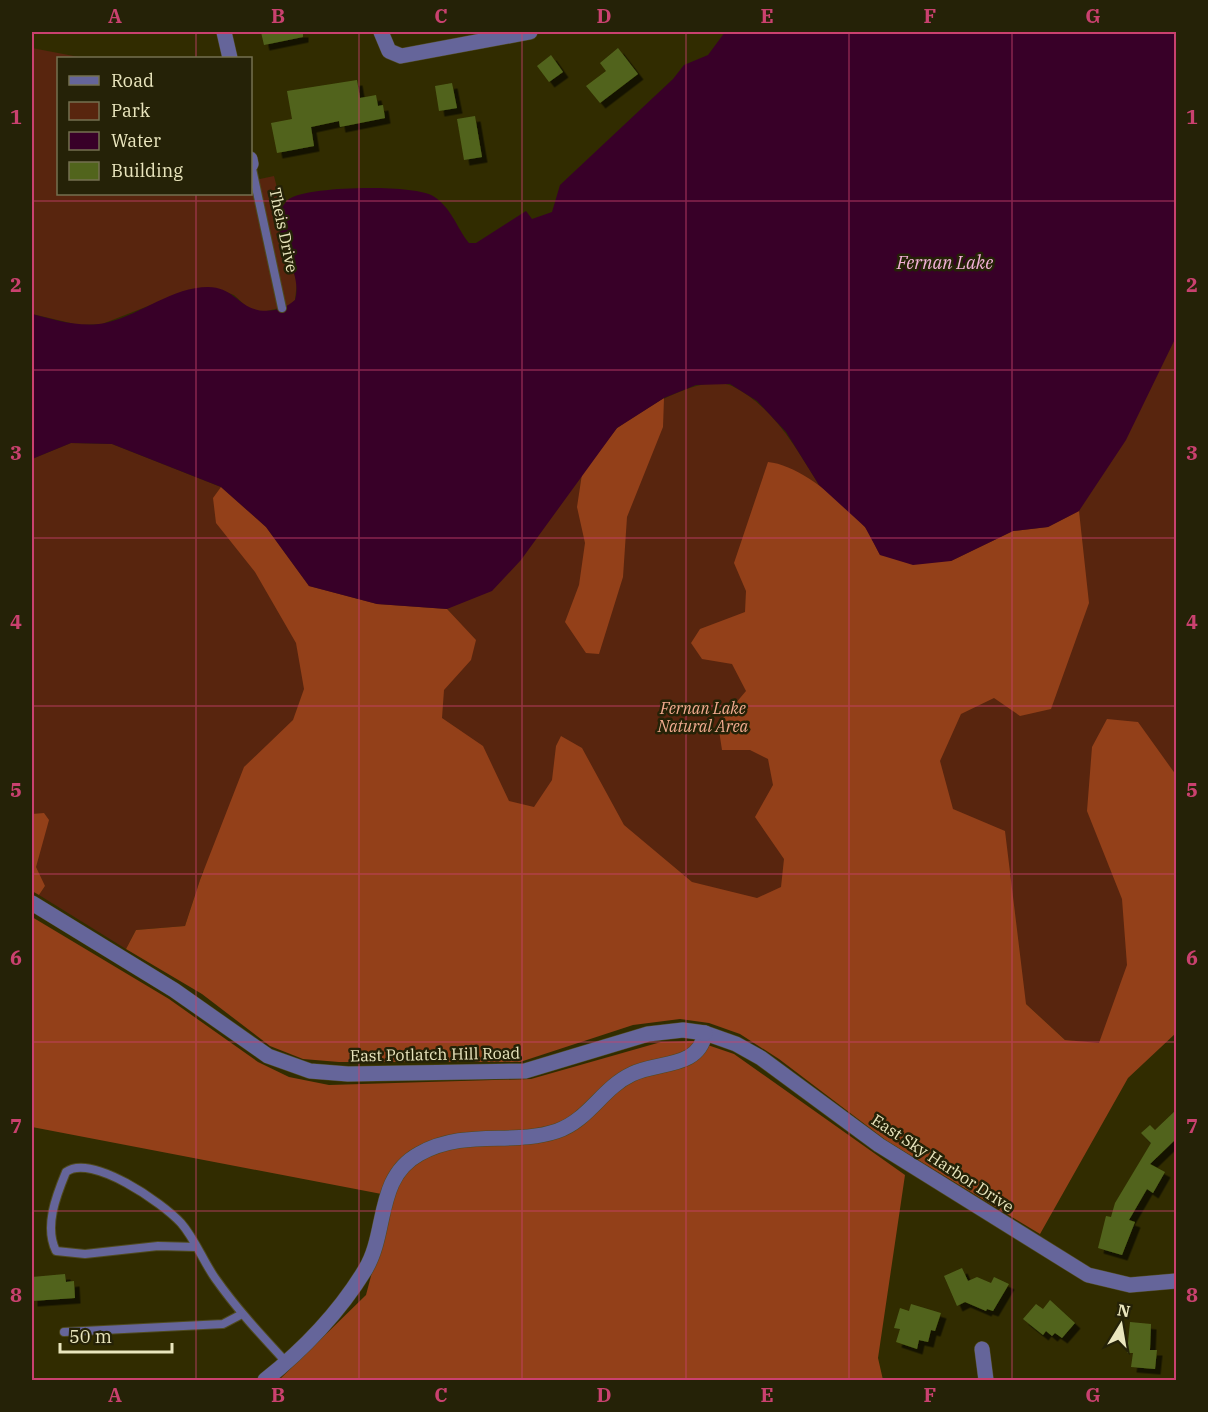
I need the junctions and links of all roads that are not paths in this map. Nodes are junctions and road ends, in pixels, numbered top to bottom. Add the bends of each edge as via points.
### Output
1 (224, 32) edge
2 (381, 32) edge
3 (530, 32) edge
4 (230, 57) edge
5 (252, 166) edge
6 (282, 309) dead end
7 (32, 903) edge
8 (705, 1033) junction
9 (196, 1247) junction
10 (1176, 1281) edge
11 (242, 1314) junction
12 (64, 1332) dead end
13 (982, 1349) dead end
14 (286, 1362) junction
15 (265, 1380) edge
16 (986, 1380) edge

1 - 4 street
2 - 3 street via 389,51 401,56
5 - 6 lane, Theis Drive
7 - 8 street, East Potlatch Hill Road via 174,990 268,1056 310,1071 525,1071 648,1034 683,1030
8 - 10 street, East Sky Harbor Drive via 761,1058 879,1145 1088,1275 1131,1285
8 - 14 street via 695,1054 630,1074 582,1119 569,1126 545,1134 457,1141 417,1155 391,1184 366,1268 318,1330
9 - 9 lane via 164,1207 126,1182 83,1167 66,1172 50,1227 50,1240 56,1251 85,1254 158,1246
9 - 11 lane
11 - 12 lane via 223,1324
11 - 14 lane
13 - 16 street
14 - 15 street

